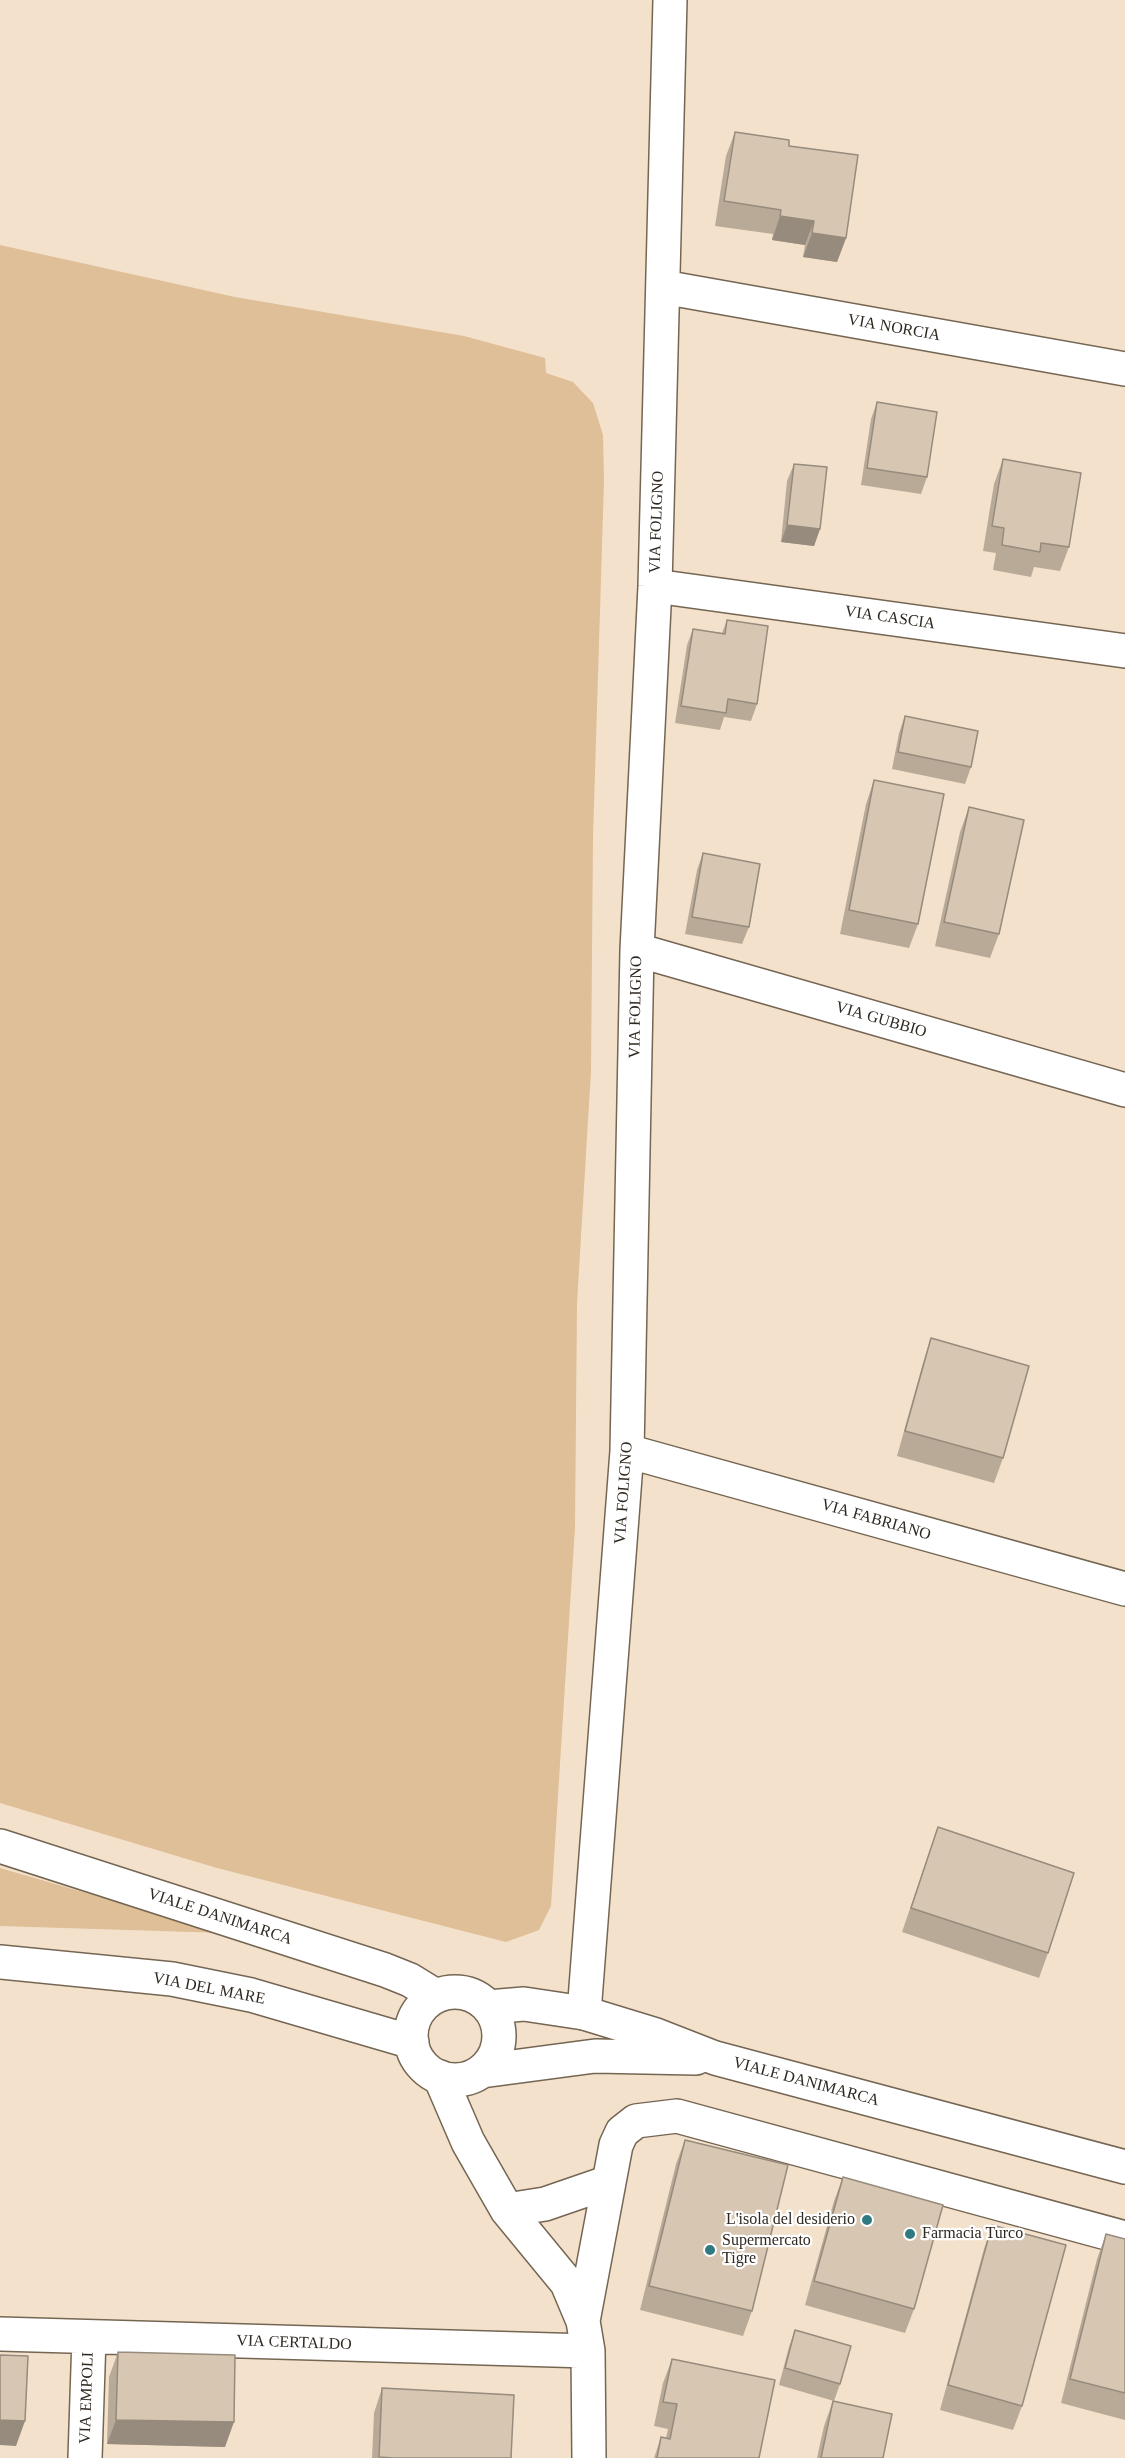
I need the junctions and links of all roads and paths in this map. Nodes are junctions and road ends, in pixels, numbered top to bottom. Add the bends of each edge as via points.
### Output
1 (670, 0) edge
2 (663, 287) junction
3 (1125, 369) edge
4 (655, 586) junction
5 (1125, 651) edge
6 (637, 950) junction
7 (1125, 1090) edge
8 (627, 1450) junction
9 (1125, 1589) edge
10 (0, 1846) edge
11 (0, 1962) edge
12 (436, 1996) junction
13 (488, 2007) junction
14 (584, 2013) junction
15 (412, 2042) junction
16 (715, 2058) junction
17 (482, 2071) junction
18 (440, 2077) junction
19 (1125, 2168) edge
20 (609, 2182) junction
21 (507, 2210) junction
22 (1125, 2238) edge
23 (0, 2334) edge
24 (585, 2336) junction
25 (89, 2337) junction
26 (85, 2458) edge
27 (589, 2458) edge

1 - 2 street, VIA FOLIGNO
2 - 3 street, VIA NORCIA
2 - 4 street, VIA FOLIGNO
4 - 5 street, VIA CASCIA
4 - 6 street, VIA FOLIGNO
6 - 7 street, VIA GUBBIO
6 - 8 street, VIA FOLIGNO
8 - 9 street, VIA FABRIANO
8 - 14 street, VIA FOLIGNO
10 - 12 street, VIALE DANIMARCA via 385,1970
11 - 15 street, VIA DEL MARE via 172,1978 251,1995
12 - 13 street via 464,1993
12 - 15 street via 416,2015
13 - 14 street, VIALE DANIMARCA via 524,2004
13 - 17 street via 499,2033 498,2048
14 - 16 street, VIALE DANIMARCA
15 - 18 street via 417,2057
16 - 17 street via 595,2056
16 - 19 street, VIALE DANIMARCA
17 - 18 street via 469,2078
18 - 21 street via 468,2142
20 - 21 street via 545,2204
20 - 22 street via 622,2132 636,2121 677,2116
20 - 24 street
21 - 24 street via 567,2283
23 - 25 street, VIA CERTALDO
24 - 25 street, VIA CERTALDO
24 - 27 street
25 - 26 street, VIA EMPOLI

